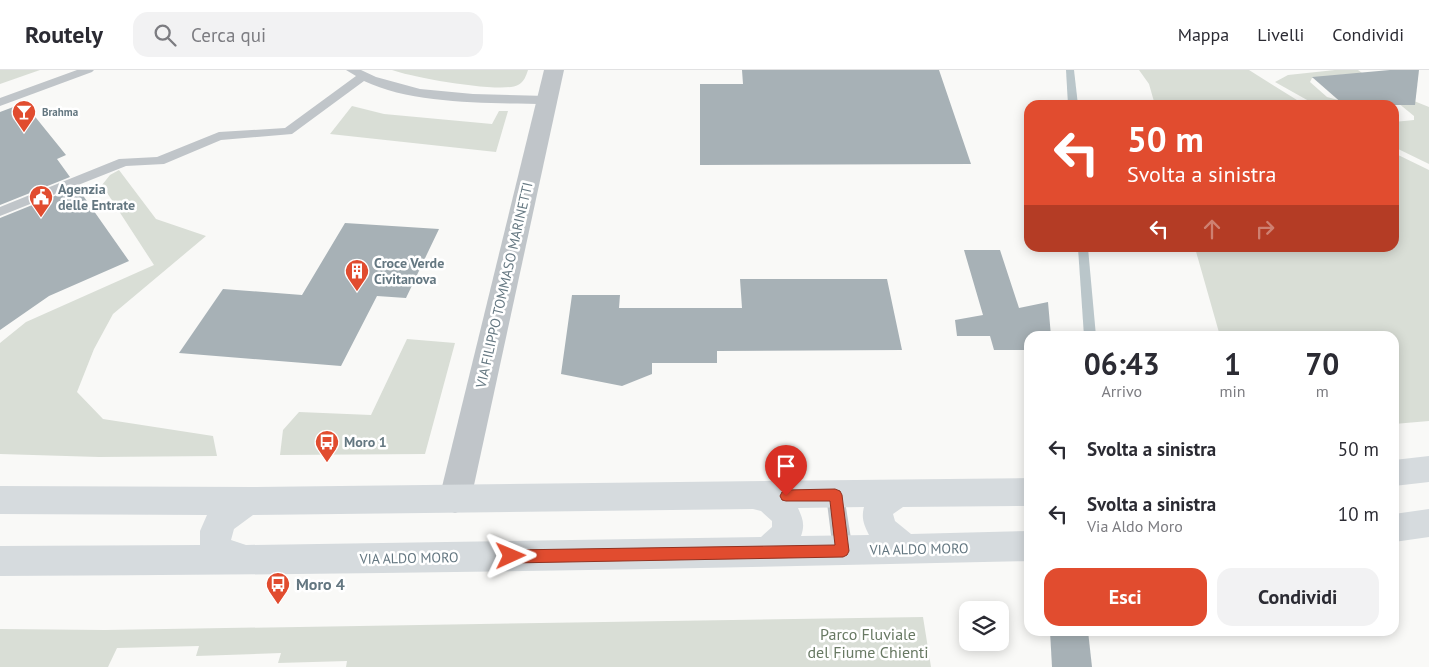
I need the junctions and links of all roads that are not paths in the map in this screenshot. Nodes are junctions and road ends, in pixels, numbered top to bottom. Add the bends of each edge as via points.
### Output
1 (88, 70) edge
2 (554, 70) edge
3 (357, 73) edge
4 (547, 100) junction
5 (0, 102) edge
6 (0, 212) edge
7 (1429, 469) edge
8 (1399, 472) edge
9 (1024, 492) edge
10 (900, 494) junction
11 (835, 495) junction
12 (754, 496) junction
13 (455, 499) junction
14 (0, 500) edge
15 (254, 501) junction
16 (1429, 524) edge
17 (1399, 527) edge
18 (1024, 546) edge
19 (912, 550) junction
20 (843, 551) junction
21 (761, 553) junction
22 (246, 560) junction
23 (0, 561) edge

1 - 5 lane
2 - 4 street, VIA FILIPPO TOMMASO MARINETTI
3 - 4 lane via 387,84 430,92
3 - 6 lane via 288,130 219,136 159,161 124,162
4 - 13 street, VIA FILIPPO TOMMASO MARINETTI
7 - 8 street
9 - 10 street
10 - 11 street
10 - 19 street via 888,499 880,508 880,528 891,541
11 - 12 street
11 - 20 lane
12 - 13 street
12 - 21 street via 771,500 781,508 788,528 777,545
13 - 15 street
14 - 15 street
15 - 22 street via 227,514 215,536 221,552
16 - 17 street
18 - 19 street, VIA ALDO MORO
19 - 20 street, VIA ALDO MORO
20 - 21 street, VIA ALDO MORO
21 - 22 street, VIA ALDO MORO
22 - 23 street, VIA ALDO MORO

